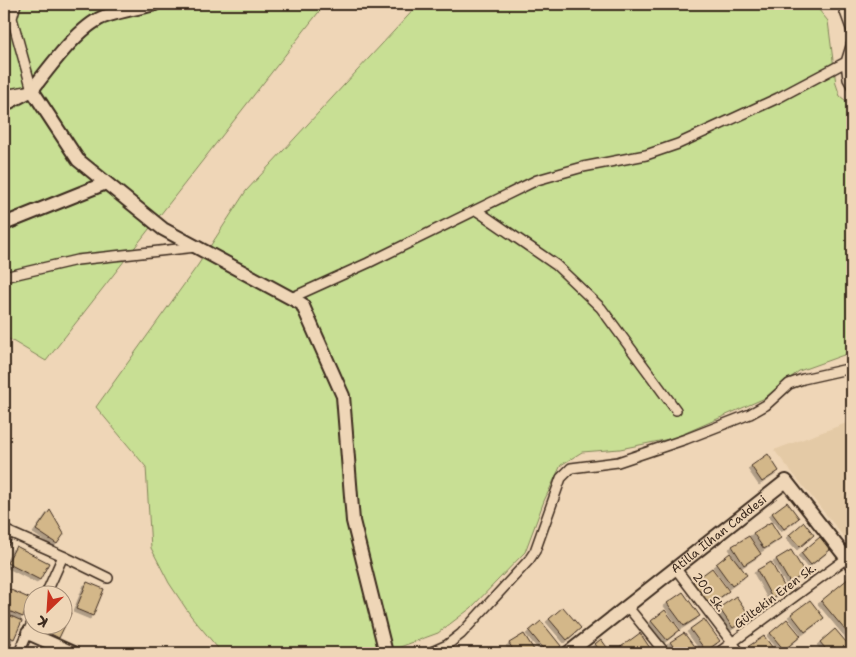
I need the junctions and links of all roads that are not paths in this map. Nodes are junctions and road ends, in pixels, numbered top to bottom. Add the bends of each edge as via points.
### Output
1 (16, 4) edge
2 (155, 4) edge
3 (842, 4) edge
4 (852, 31) edge
5 (852, 43) edge
6 (846, 62) junction
7 (852, 86) edge
8 (32, 90) junction
9 (4, 95) edge
10 (4, 105) edge
11 (106, 183) junction
12 (476, 210) junction
13 (4, 224) edge
14 (197, 247) junction
15 (4, 277) edge
16 (291, 298) junction
17 (852, 368) edge
18 (676, 410) dead end
19 (4, 542) edge
20 (63, 556) junction
21 (849, 561) edge
22 (676, 569) junction
23 (108, 578) dead end
24 (50, 584) edge
25 (627, 606) junction
26 (27, 634) edge
27 (40, 634) edge
28 (732, 644) junction
29 (19, 653) edge
30 (73, 653) edge
31 (386, 653) edge
32 (429, 653) edge
33 (568, 653) edge
34 (665, 653) edge
35 (718, 653) edge
36 (740, 653) edge

1 - 8 street via 12,18
2 - 8 street via 100,18 88,26 53,62
3 - 4 street
5 - 6 street
6 - 7 street
6 - 12 street via 778,98 678,144 646,155 537,180
8 - 9 street
8 - 10 street
8 - 11 street via 78,160
11 - 13 street
11 - 14 street via 163,229
12 - 16 street
12 - 18 street via 556,265 601,308
14 - 15 street via 77,260
14 - 16 street
16 - 31 street via 302,304 343,396 353,521
17 - 32 street via 803,378 789,384 766,406 686,439 618,462 571,468 561,478 529,560 461,634
19 - 20 street via 9,532
20 - 23 street
20 - 24 street
21 - 22 street, Atilla İlhan Caddesi via 786,481
21 - 28 street, Gültekin Eren Sk.
22 - 25 street, Atilla İlhan Caddesi
22 - 28 street, 200 Sk.
25 - 33 street, Atilla İlhan Caddesi
25 - 34 street
26 - 29 street
27 - 30 street
28 - 35 street, Gültekin Eren Sk.
28 - 36 street, 200 Sk.

